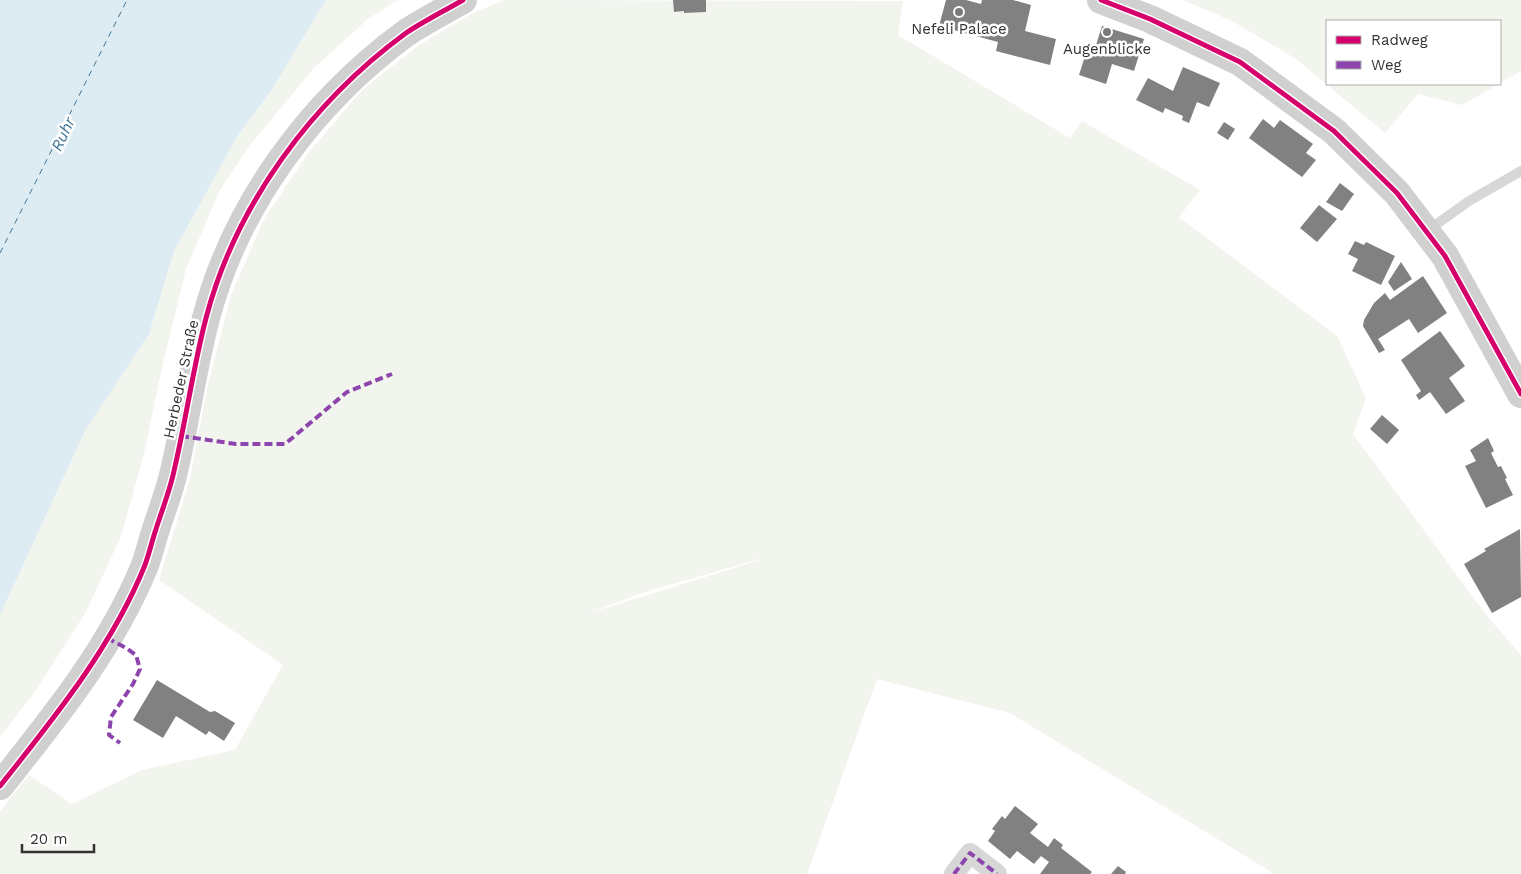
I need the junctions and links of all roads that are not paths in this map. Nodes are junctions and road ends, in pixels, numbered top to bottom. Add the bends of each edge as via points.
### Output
1 (463, 0) edge
2 (1100, 0) edge
3 (1521, 171) edge
4 (1427, 232) junction
5 (1521, 394) edge
6 (0, 786) edge
7 (954, 874) edge
8 (997, 874) edge

1 - 6 main road, Herbeder Straße via 407,32 350,79 310,121 253,205 226,258 206,317 174,473 145,565 95,658 59,712
2 - 4 main road via 1150,19 1240,62 1334,131 1397,193
3 - 4 lane
4 - 5 main road via 1445,256
7 - 8 street via 970,853

